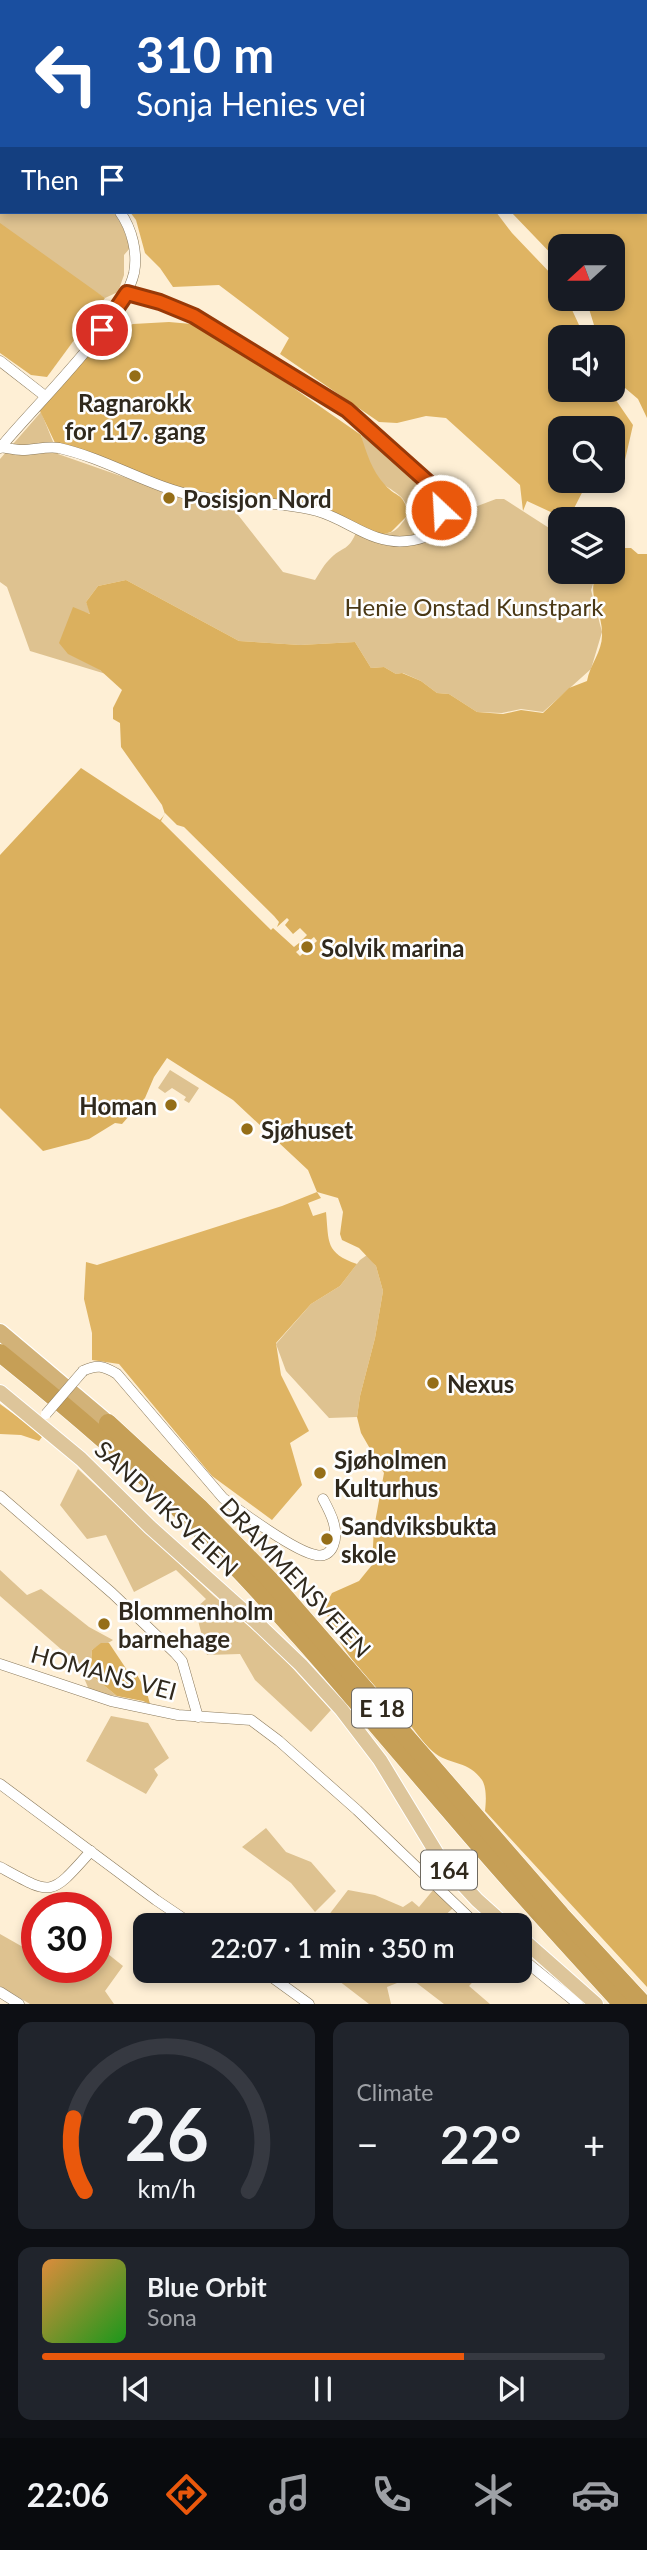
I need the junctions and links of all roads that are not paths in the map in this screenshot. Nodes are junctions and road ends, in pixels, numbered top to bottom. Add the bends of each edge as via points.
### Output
1 (121, 214) edge
2 (127, 293) junction
3 (0, 362) edge
4 (45, 396) junction
5 (0, 447) edge
6 (0, 1332) edge
7 (0, 1353) edge
8 (0, 1392) edge
9 (43, 1418) junction
10 (108, 1423) joint
11 (0, 1496) edge
12 (323, 1499) dead end
13 (0, 1664) edge
14 (198, 1717) junction
15 (0, 1784) edge
16 (91, 1851) junction
17 (0, 1867) edge
18 (176, 1913) edge
19 (464, 1913) edge
20 (492, 1913) edge
21 (532, 1948) edge
22 (532, 1967) edge
23 (280, 1983) edge
24 (0, 1992) edge
25 (19, 2004) edge
26 (309, 2004) edge
27 (578, 2004) edge
28 (596, 2004) edge
29 (622, 2004) edge
30 (643, 2004) edge

1 - 2 street via 135,250
2 - 4 street
2 - 5 street via 194,316 347,410 437,493 441,510 434,533 419,539 376,539 319,512 172,491 58,448
3 - 4 street
4 - 5 street
6 - 10 highway, DRAMMENSVEIEN / E 18
7 - 29 highway, DRAMMENSVEIEN / E 18 via 123,1457 257,1590
8 - 9 main road, SANDVIKSVEIEN / 164
9 - 12 street, bridge via 83,1371 95,1365 107,1367 223,1498 300,1549 319,1556 333,1547 336,1532
9 - 20 main road, SANDVIKSVEIEN / 164 via 159,1536 301,1665 341,1709 380,1760 442,1862
10 - 30 highway, DRAMMENSVEIEN / E 18 via 271,1581
11 - 14 street via 175,1653 182,1661
13 - 14 street, HOMANS VEI via 111,1701
14 - 19 street, HOMANS VEI via 243,1718 261,1726
15 - 16 street
16 - 17 street via 50,1889 33,1886
16 - 18 street
21 - 28 main road
22 - 27 street
23 - 26 street
24 - 25 street

